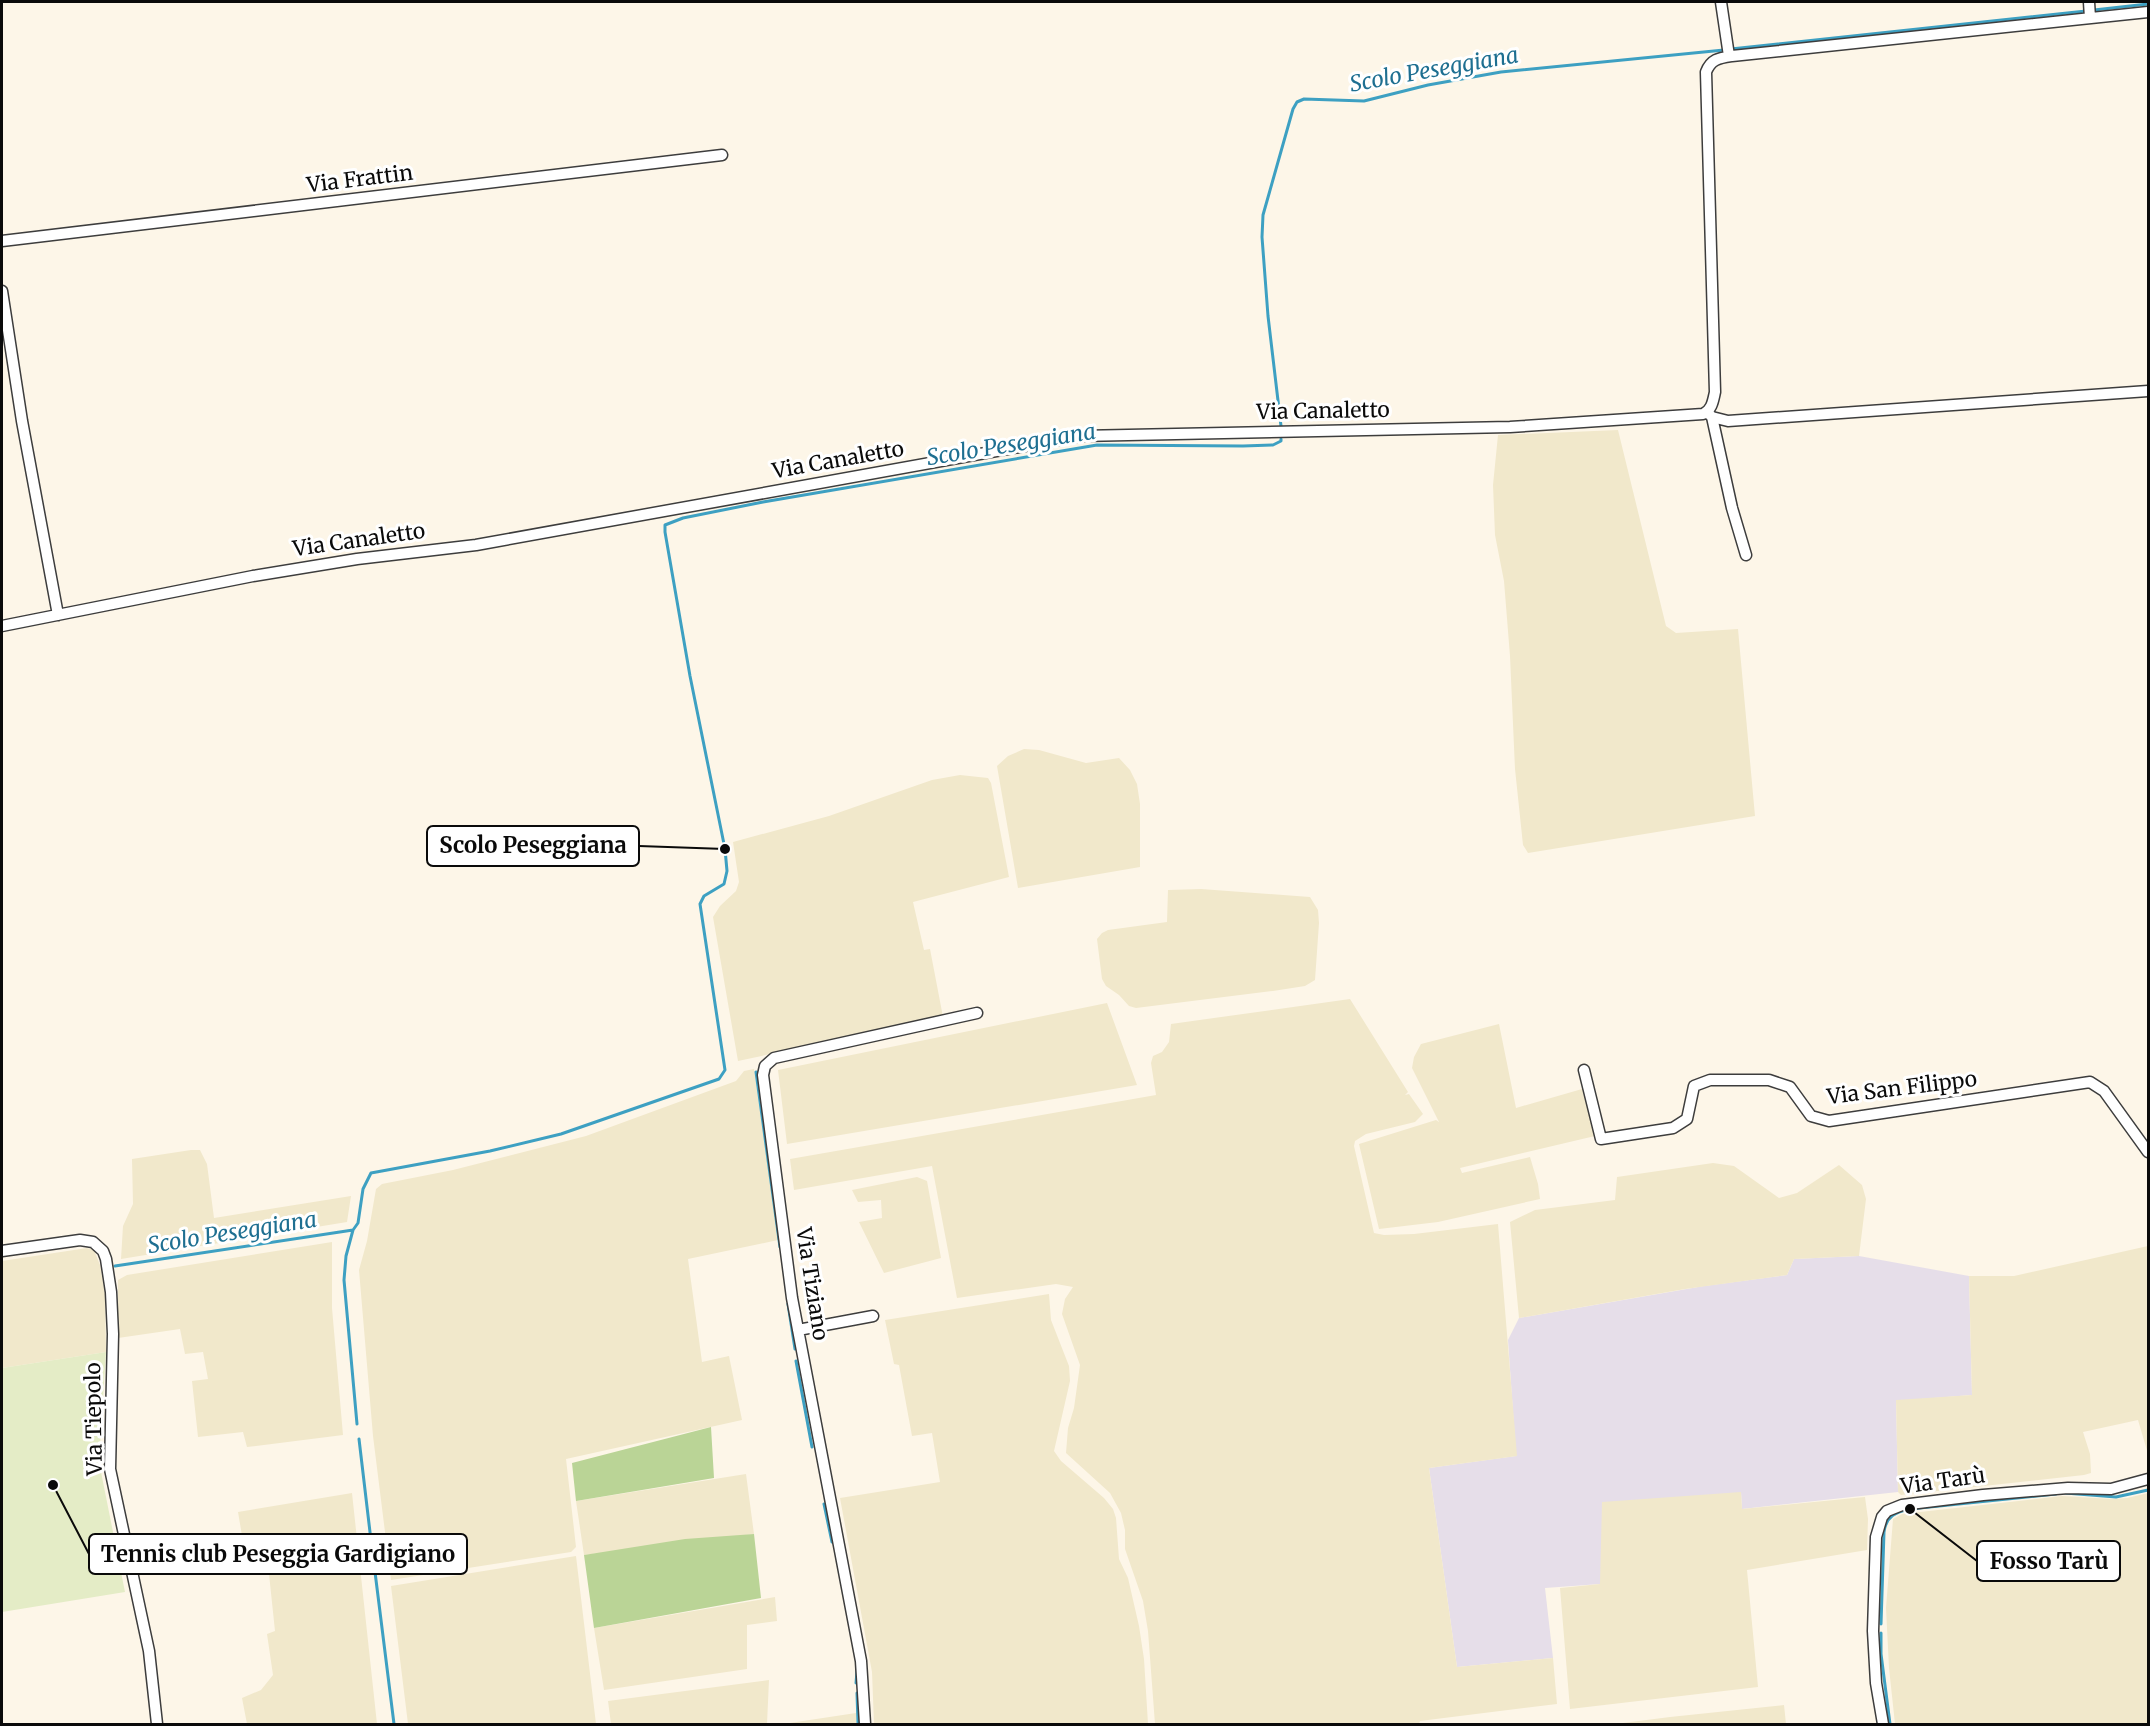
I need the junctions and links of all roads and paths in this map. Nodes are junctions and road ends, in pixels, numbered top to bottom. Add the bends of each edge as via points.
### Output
1 (1721, 2) edge
2 (2089, 2) edge
3 (2148, 12) edge
4 (2090, 18) junction
5 (1729, 56) junction
6 (722, 155) dead end
7 (2, 241) edge
8 (2, 291) edge
9 (2148, 390) edge
10 (1710, 414) junction
11 (1746, 555) dead end
12 (58, 615) junction
13 (2, 626) edge
14 (977, 1013) dead end
15 (1584, 1070) dead end
16 (2148, 1152) edge
17 (2, 1251) edge
18 (873, 1316) dead end
19 (798, 1330) junction
20 (2148, 1479) edge
21 (157, 1725) edge
22 (865, 1725) edge
23 (1883, 1725) edge

1 - 5 street
2 - 4 street
3 - 4 street
4 - 5 street
5 - 10 street via 1717,58 1706,72 1715,393
6 - 7 street, Via Frattin
8 - 12 street
9 - 10 street, Via Canaletto via 1728,421
10 - 11 street
10 - 12 street, Via Canaletto via 1510,427 1080,436 476,544 253,576
12 - 13 street, Via Canaletto
14 - 19 street, Via Tiziano via 774,1058 765,1066 763,1075
15 - 16 street, Via San Filippo via 1601,1139 1673,1128 1687,1119 1694,1086 1710,1080 1769,1080 1790,1087 1811,1116 1829,1121 2090,1082 2104,1091
17 - 21 street, Via Tiepolo via 80,1240 98,1245 106,1259 113,1334 110,1469 149,1650
18 - 19 street
19 - 22 street, Via Tiziano via 861,1661
20 - 23 street, Via Tarù via 2111,1489 2068,1488 1971,1496 1902,1505 1887,1511 1876,1537 1873,1612

